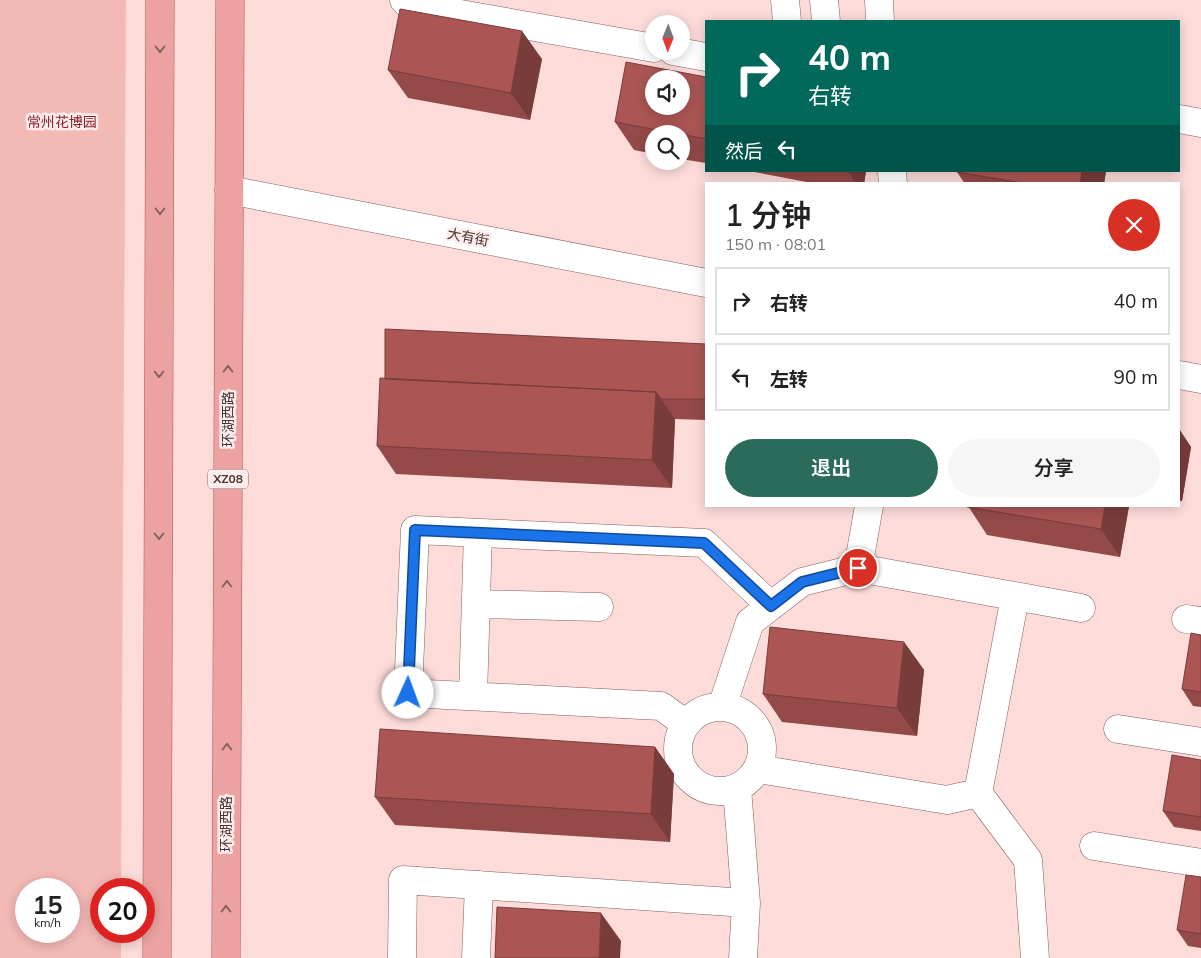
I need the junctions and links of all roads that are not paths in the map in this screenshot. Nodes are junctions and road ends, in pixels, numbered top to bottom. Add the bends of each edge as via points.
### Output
1 (160, 0) edge
2 (230, 0) edge
3 (404, 0) edge
4 (785, 0) edge
5 (824, 0) edge
6 (879, 0) edge
7 (788, 20) edge
8 (826, 20) edge
9 (880, 20) edge
10 (645, 46) edge
11 (690, 54) edge
12 (705, 57) edge
13 (1180, 119) edge
14 (1201, 123) edge
15 (229, 190) junction
16 (705, 283) edge
17 (1180, 375) edge
18 (1201, 379) edge
19 (869, 507) edge
20 (478, 533) junction
21 (858, 568) junction
22 (1015, 597) junction
23 (476, 604) junction
24 (771, 606) junction
25 (599, 608) dead end
26 (1081, 608) dead end
27 (473, 696) junction
28 (722, 707) junction
29 (686, 724) junction
30 (1118, 729) dead end
31 (1201, 742) edge
32 (758, 769) junction
33 (737, 788) junction
34 (978, 793) junction
35 (1094, 846) dead end
36 (1201, 863) edge
37 (479, 885) junction
38 (746, 903) junction
39 (157, 958) edge
40 (226, 958) edge
41 (402, 958) edge
42 (476, 958) edge
43 (743, 958) edge
44 (1035, 958) edge

1 -> 39 main road
2 - 15 main road, 环湖西路 / XZ08
3 - 10 street via 409,5
4 - 7 street
5 - 8 street
6 - 9 street
11 - 12 street
13 - 14 street
15 - 16 street, 大有街
40 -> 15 main road, 环湖西路 / XZ08
17 - 18 street
19 - 21 street
20 - 23 street
20 - 24 street via 704,543
20 - 27 street via 415,530 408,693
21 - 22 street
21 - 24 street via 802,582
22 - 26 street
22 - 34 street
23 - 25 street
23 - 27 street
24 - 28 street via 750,622
27 - 29 street via 661,706
28 - 29 street via 708,708
28 - 32 street via 748,717 757,728 762,742
29 - 33 street via 678,750 680,763 687,775 709,790 723,792
30 - 31 street
32 - 33 street
32 - 34 street via 946,800
33 - 38 street
34 - 44 street via 1028,860
35 - 36 street
37 - 38 street
37 - 41 street via 404,880
37 - 42 street
38 - 43 street

